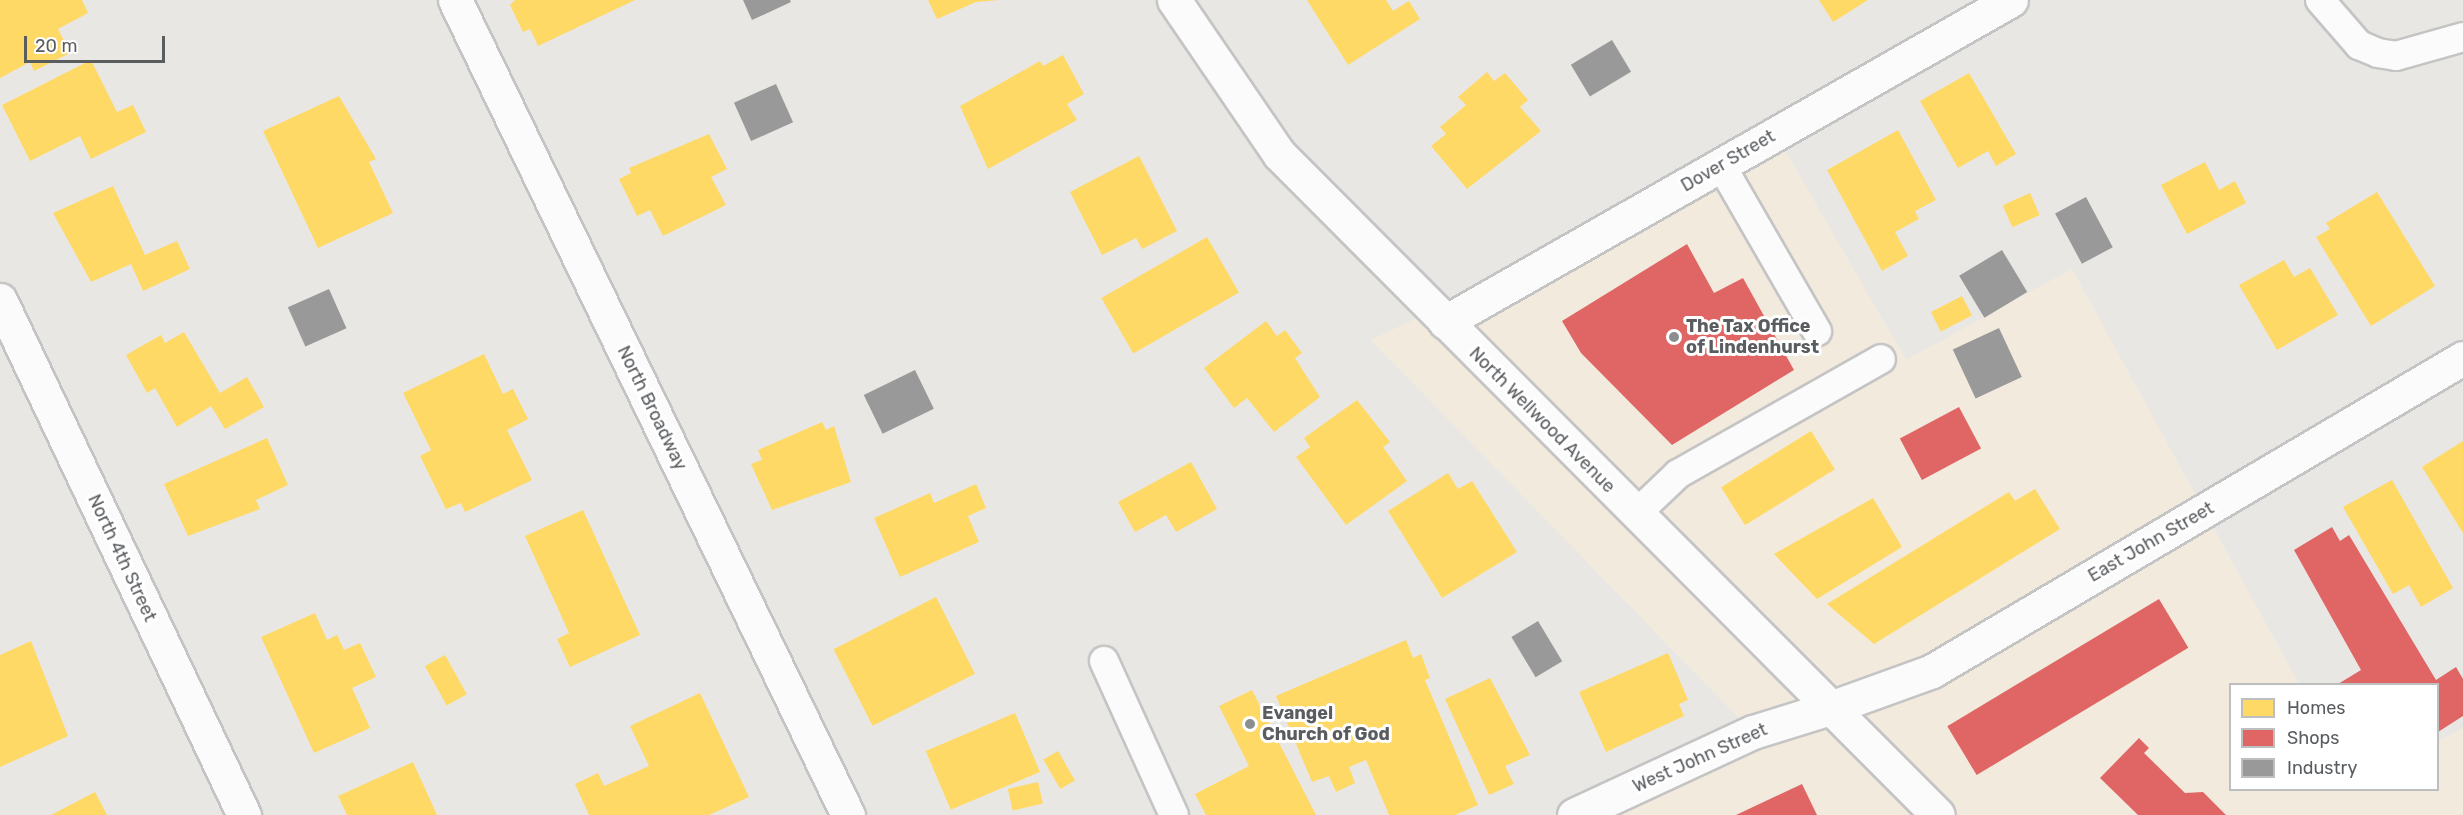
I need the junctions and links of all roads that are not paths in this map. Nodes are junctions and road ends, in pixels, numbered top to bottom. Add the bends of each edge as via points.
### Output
1 (455, 0) edge
2 (1174, 0) edge
3 (2011, 0) edge
4 (2320, 0) edge
5 (2463, 38) edge
6 (1721, 165) junction
7 (0, 300) edge
8 (1445, 322) junction
9 (1817, 331) dead end
10 (1881, 358) dead end
11 (2463, 358) edge
12 (1636, 514) junction
13 (1104, 661) dead end
14 (1830, 708) junction
15 (244, 815) edge
16 (848, 815) edge
17 (1174, 815) edge
18 (1574, 815) edge
19 (1938, 815) edge

1 - 16 street, North Broadway
2 - 8 street, North Wellwood Avenue via 1279,154
3 - 6 street, Dover Street
4 - 5 lane via 2359,45 2378,53 2396,56
6 - 8 street, Dover Street
6 - 9 lane
7 - 15 street, North 4th Street
8 - 12 street, North Wellwood Avenue
10 - 12 lane via 1677,474
11 - 14 street, East John Street via 1932,671
12 - 14 street, North Wellwood Avenue
13 - 17 lane
14 - 18 street, West John Street via 1753,732
14 - 19 street, North Wellwood Avenue

